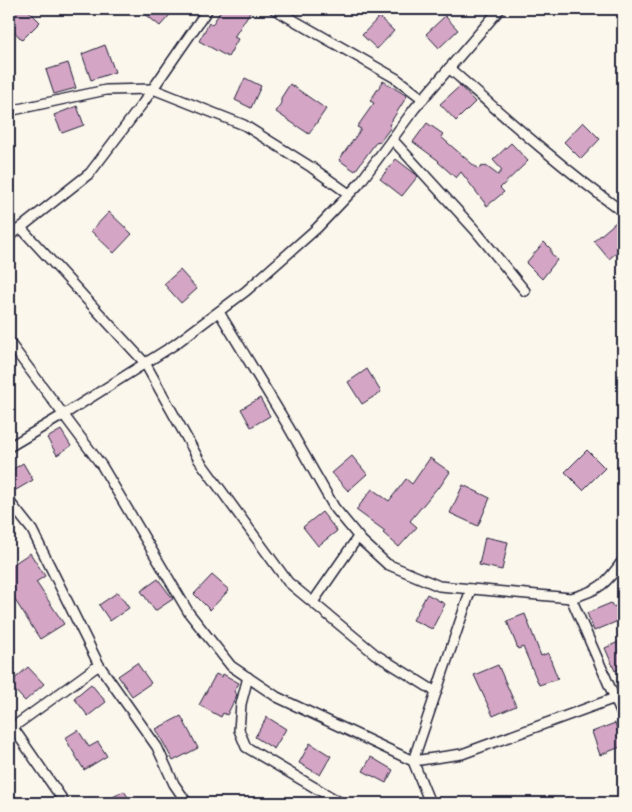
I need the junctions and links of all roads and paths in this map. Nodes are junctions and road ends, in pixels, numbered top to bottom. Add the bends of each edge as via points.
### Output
1 (208, 9) edge
2 (274, 9) edge
3 (500, 9) edge
4 (449, 68) junction
5 (153, 89) junction
6 (423, 99) junction
7 (9, 111) edge
8 (392, 139) junction
9 (349, 194) junction
10 (623, 212) edge
11 (21, 228) junction
12 (9, 237) edge
13 (525, 291) dead end
14 (219, 312) junction
15 (9, 342) edge
16 (145, 363) junction
17 (63, 415) junction
18 (9, 447) edge
19 (9, 500) edge
20 (358, 536) junction
21 (623, 560) edge
22 (471, 589) junction
23 (572, 598) junction
24 (313, 602) junction
25 (99, 665) junction
26 (248, 677) junction
27 (436, 692) junction
28 (615, 698) junction
29 (623, 717) edge
30 (10, 726) edge
31 (413, 761) junction
32 (65, 803) edge
33 (187, 803) edge
34 (341, 803) edge
35 (430, 803) edge

1 - 5 street
2 - 6 street via 397,79
3 - 4 street
4 - 6 street
4 - 10 street via 519,130
5 - 7 street via 106,90
5 - 9 street via 244,125
5 - 11 street via 90,173
6 - 8 street
8 - 9 street
8 - 13 street via 475,230
9 - 14 street via 317,228
11 - 12 street
11 - 16 street
14 - 16 street
14 - 20 street via 334,507
15 - 17 street
16 - 17 street
16 - 24 street via 198,460 288,582
17 - 18 street
17 - 26 street via 102,466 189,613 231,666
19 - 25 street via 32,530
20 - 22 street via 387,564 439,586
20 - 24 street
21 - 23 street via 604,584 592,592
22 - 23 street
22 - 27 street
23 - 28 street
24 - 27 street via 375,654
25 - 30 street
25 - 33 street via 157,747
26 - 31 street via 277,697
26 - 34 street via 240,704 239,730 246,747
27 - 31 street
28 - 29 street
28 - 31 street via 462,754
30 - 32 street
31 - 35 street

